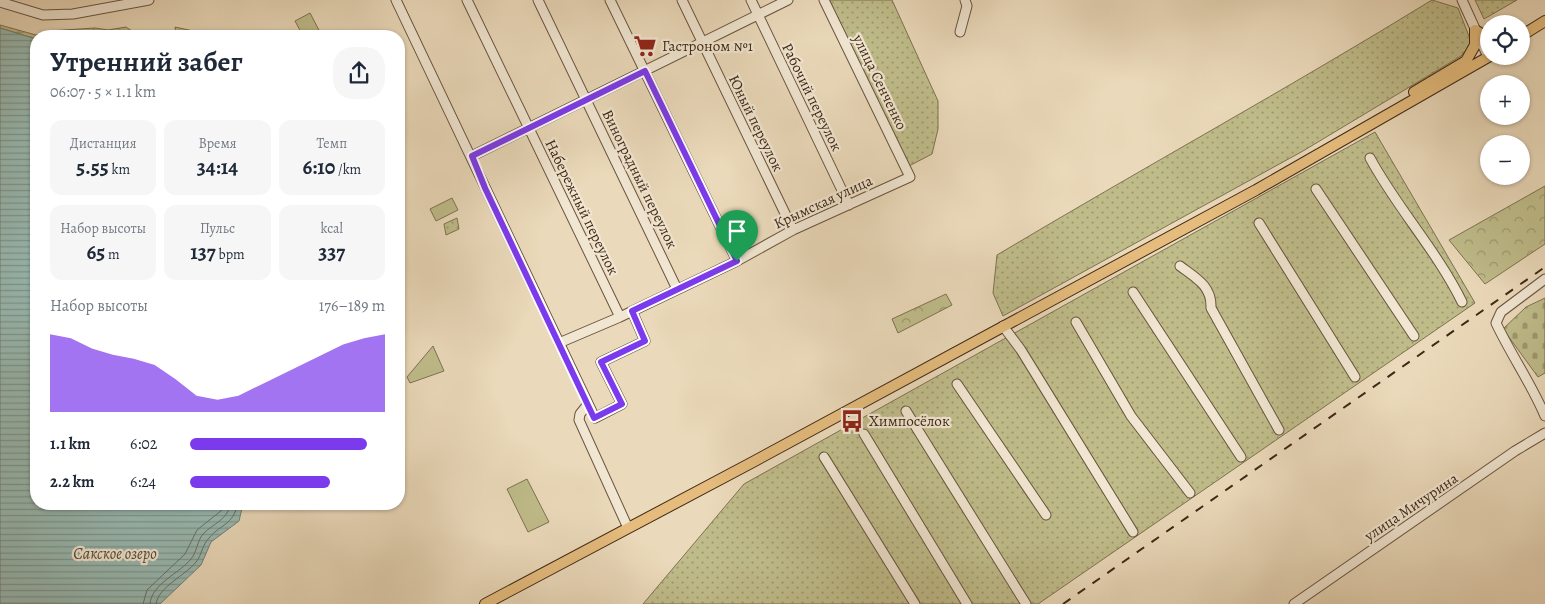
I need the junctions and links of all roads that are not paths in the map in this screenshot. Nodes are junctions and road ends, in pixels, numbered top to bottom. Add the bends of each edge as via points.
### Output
1 (148, 0) edge
2 (396, 0) edge
3 (467, 0) edge
4 (538, 0) edge
5 (610, 0) edge
6 (682, 0) edge
7 (751, 0) edge
8 (788, 0) edge
9 (824, 0) edge
10 (965, 0) edge
11 (1462, 0) edge
12 (0, 2) edge
13 (758, 15) junction
14 (1545, 15) edge
15 (1545, 22) edge
16 (1530, 24) edge
17 (1475, 30) junction
18 (1530, 31) edge
19 (960, 32) dead end
20 (1480, 33) edge
21 (1480, 40) edge
22 (702, 43) junction
23 (1480, 62) edge
24 (645, 71) junction
25 (586, 100) junction
26 (1372, 124) junction
27 (528, 128) junction
28 (472, 156) junction
29 (1370, 158) dead end
30 (910, 177) joint
31 (1316, 189) dead end
32 (849, 205) junction
33 (1259, 222) dead end
34 (793, 230) junction
35 (737, 261) junction
36 (1180, 266) dead end
37 (1545, 279) edge
38 (677, 289) junction
39 (1133, 292) dead end
40 (1462, 302) dead end
41 (632, 311) junction
42 (620, 317) junction
43 (1076, 322) dead end
44 (1003, 326) junction
45 (1414, 336) dead end
46 (559, 343) junction
47 (1355, 377) dead end
48 (957, 384) dead end
49 (588, 404) junction
50 (906, 411) dead end
51 (1545, 416) edge
52 (1279, 430) dead end
53 (1545, 433) edge
54 (864, 434) dead end
55 (824, 457) dead end
56 (1240, 458) dead end
57 (1190, 492) dead end
58 (1046, 515) dead end
59 (628, 528) junction
60 (1133, 532) dead end
61 (485, 604) edge
62 (915, 604) edge
63 (967, 604) edge
64 (1026, 604) edge
65 (1294, 604) edge

1 - 12 street via 73,14 42,15
2 - 28 street
3 - 27 street, Набережный переулок
4 - 25 street, Виноградный переулок
5 - 24 street
6 - 22 street, Юный переулок
7 - 13 street, Рабочий переулок
8 - 13 street
9 - 30 street, улица Сенченко
10 - 19 street via 967,6
11 - 17 street
13 - 22 street
13 - 32 street, Рабочий переулок
14 - 16 main road
15 - 18 main road
17 - 20 main road
17 - 21 street
17 - 26 main road via 1476,45 1466,61 1385,110
22 - 24 street
22 - 34 street, Юный переулок
23 - 26 main road
24 - 25 street
24 - 35 street
25 - 27 street
25 - 38 street, Виноградный переулок
26 - 44 main road
27 - 28 street
27 - 42 street, Набережный переулок
28 - 46 street
29 - 40 street
30 - 32 street, Крымская улица
31 - 45 street
32 - 34 street, Крымская улица
33 - 47 street
34 - 35 street, Крымская улица
35 - 38 street, Крымская улица
36 - 52 street via 1208,289 1210,308
37 - 51 street via 1501,312 1496,322 1533,387
38 - 41 street, Крымская улица
39 - 56 street
41 - 42 street, Крымская улица
41 - 49 street via 645,341 601,362 622,404 594,418
42 - 46 street, Крымская улица
43 - 57 street via 1131,416
44 - 59 main road
44 - 60 street
46 - 49 street
48 - 58 street
49 - 59 street via 579,420
50 - 64 street
53 - 65 street, улица Мичурина
54 - 63 street
55 - 62 street
59 - 61 main road

